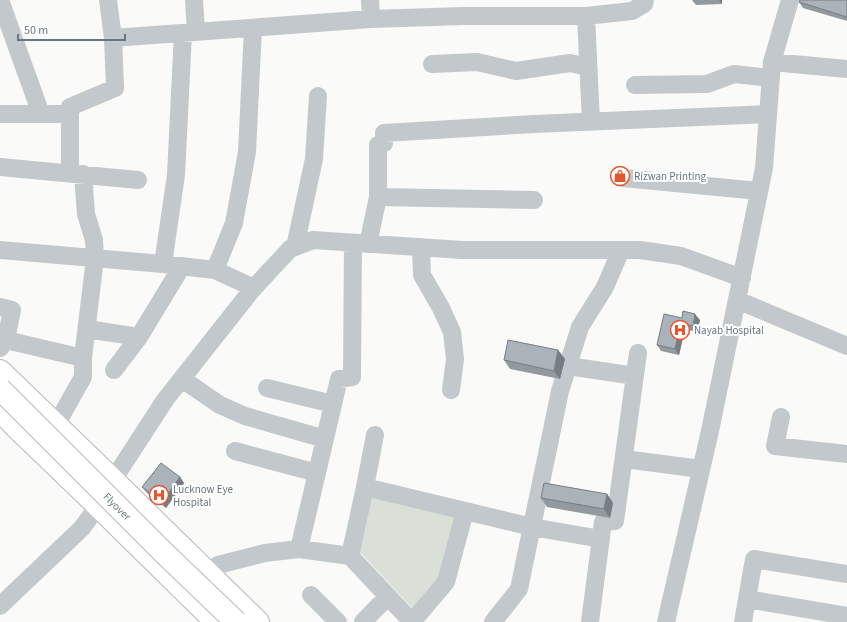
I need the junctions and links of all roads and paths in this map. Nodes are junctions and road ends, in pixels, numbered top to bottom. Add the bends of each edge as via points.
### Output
1 (0, 0) edge
2 (108, 0) edge
3 (194, 0) edge
4 (370, 0) edge
5 (645, 0) edge
6 (790, 0) edge
7 (462, 8) edge
8 (586, 16) junction
9 (371, 19) junction
10 (253, 28) junction
11 (190, 33) junction
12 (113, 38) junction
13 (432, 64) dead end
14 (588, 67) junction
15 (847, 69) edge
16 (772, 70) junction
17 (635, 85) dead end
18 (318, 96) dead end
19 (0, 114) edge
20 (41, 114) junction
21 (70, 114) junction
22 (768, 114) junction
23 (591, 122) junction
24 (0, 166) edge
25 (77, 174) junction
26 (623, 178) dead end
27 (138, 180) dead end
28 (759, 191) junction
29 (378, 197) junction
30 (534, 200) dead end
31 (360, 243) junction
32 (295, 247) junction
33 (421, 247) junction
34 (0, 250) edge
35 (621, 250) junction
36 (95, 258) junction
37 (163, 264) junction
38 (182, 266) junction
39 (215, 270) junction
40 (742, 278) junction
41 (254, 288) junction
42 (0, 293) edge
43 (0, 297) edge
44 (737, 300) junction
45 (0, 307) edge
46 (87, 329) junction
47 (139, 337) junction
48 (3, 344) edge
49 (847, 346) edge
50 (638, 354) dead end
51 (83, 358) junction
52 (568, 366) junction
53 (114, 370) dead end
54 (0, 371) edge
55 (635, 376) junction
56 (182, 379) junction
57 (267, 388) dead end
58 (0, 389) edge
59 (451, 390) dead end
60 (333, 404) junction
61 (0, 410) edge
62 (781, 417) dead end
63 (56, 425) junction
64 (374, 435) dead end
65 (325, 439) junction
66 (235, 451) dead end
67 (847, 454) edge
68 (624, 459) junction
69 (701, 469) junction
70 (317, 473) junction
71 (113, 480) junction
72 (365, 487) junction
73 (98, 506) junction
74 (465, 511) junction
75 (532, 527) junction
76 (601, 539) junction
77 (299, 550) junction
78 (350, 556) junction
79 (209, 573) junction
80 (847, 574) edge
81 (311, 595) dead end
82 (388, 596) junction
83 (747, 599) junction
84 (0, 606) edge
85 (847, 616) edge
86 (216, 622) edge
87 (236, 622) edge
88 (258, 622) edge
89 (338, 622) edge
90 (363, 622) edge
91 (412, 622) edge
92 (493, 622) edge
93 (590, 622) edge
94 (666, 622) edge
95 (743, 622) edge

1 - 20 street
2 - 12 street
3 - 11 street
4 - 9 street
5 - 8 street via 644,4 632,11
6 - 16 street
7 - 8 street
7 - 9 street
8 - 14 street
9 - 10 street
10 - 11 street
10 - 39 street via 246,152 234,223
11 - 12 street
11 - 37 street via 176,175
12 - 21 street via 115,88 70,107
13 - 14 street via 477,62 516,71 570,63
14 - 23 street
15 - 16 street
16 - 17 street via 734,74 707,84
16 - 22 street
18 - 32 street via 314,159
19 - 20 street
20 - 21 street
21 - 25 street
22 - 23 street
22 - 28 street via 764,168
23 - 29 street via 384,133 384,143 378,145
24 - 25 street
25 - 27 street
25 - 36 street via 94,240
26 - 28 street
28 - 40 street
29 - 30 street
29 - 31 street
31 - 32 street via 313,240
31 - 33 street
31 - 60 street via 352,376 339,379
32 - 41 street via 290,249
33 - 35 street via 462,250
33 - 59 street via 422,275 452,332 455,359
34 - 36 street
35 - 40 street via 681,256
35 - 52 street via 605,287 580,327
36 - 37 street
36 - 46 street
37 - 38 street
38 - 39 street
38 - 47 street
39 - 41 street
40 - 44 street
41 - 56 street
42 - 43 street
44 - 49 street
44 - 69 street
45 - 48 street via 12,310
46 - 47 street
46 - 51 street
47 - 53 street
48 - 51 street
50 - 55 street
51 - 63 street via 83,377
52 - 55 street
52 - 75 street via 560,391
54 - 63 main road
55 - 68 street
56 - 65 street via 220,405 246,416
56 - 71 street via 165,400
57 - 60 street
58 - 87 main road, Flyover, bridge
60 - 65 street
61 - 73 main road
62 - 67 street via 775,446
63 - 71 main road
64 - 72 street
65 - 70 street
66 - 70 street
68 - 69 street
68 - 76 street via 615,522 603,522
69 - 94 street
70 - 77 street
71 - 73 street
71 - 79 main road
72 - 74 street
72 - 78 street
73 - 84 street via 82,528
73 - 86 main road
74 - 75 street
74 - 91 street via 446,582
75 - 76 street
75 - 92 street via 519,589
76 - 93 street
77 - 78 street
77 - 79 street via 265,553 218,565
78 - 82 street
79 - 88 main road
80 - 83 street via 754,559
81 - 89 street
82 - 90 street
82 - 91 street
83 - 85 street
83 - 95 street

